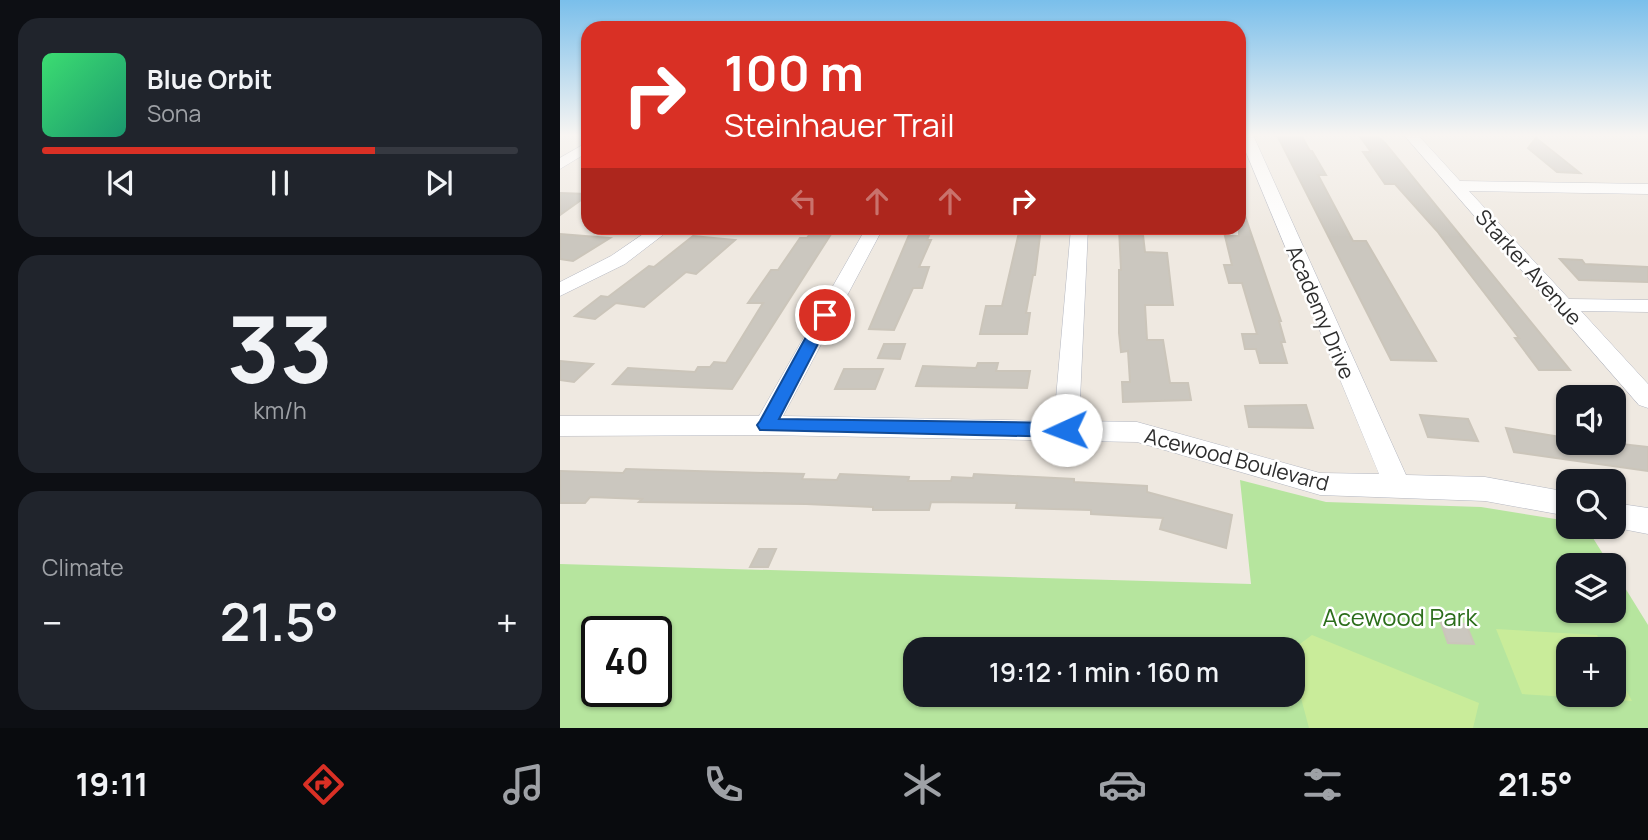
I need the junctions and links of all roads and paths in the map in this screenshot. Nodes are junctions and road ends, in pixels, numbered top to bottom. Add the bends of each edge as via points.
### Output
1 (1261, 169) edge
2 (1439, 169) edge
3 (1454, 186) junction
4 (1648, 189) edge
5 (653, 235) edge
6 (870, 235) edge
7 (1080, 235) edge
8 (560, 290) edge
9 (1562, 304) junction
10 (1648, 306) edge
11 (1648, 399) edge
12 (563, 425) edge
13 (766, 425) junction
14 (1066, 430) junction
15 (1398, 488) junction
16 (1556, 502) edge
17 (1626, 517) edge
18 (1648, 521) edge

1 - 15 street, Academy Drive
2 - 3 street, Starker Avenue
3 - 4 street
3 - 9 street, Starker Avenue
5 - 8 street via 618,260
6 - 13 street
7 - 14 street
9 - 10 street
9 - 11 street, Starker Avenue
12 - 13 street, Acewood Boulevard
13 - 14 street, Acewood Boulevard
14 - 15 street, Acewood Boulevard via 1137,432 1320,484
15 - 16 street, Acewood Boulevard via 1485,489
17 - 18 street

